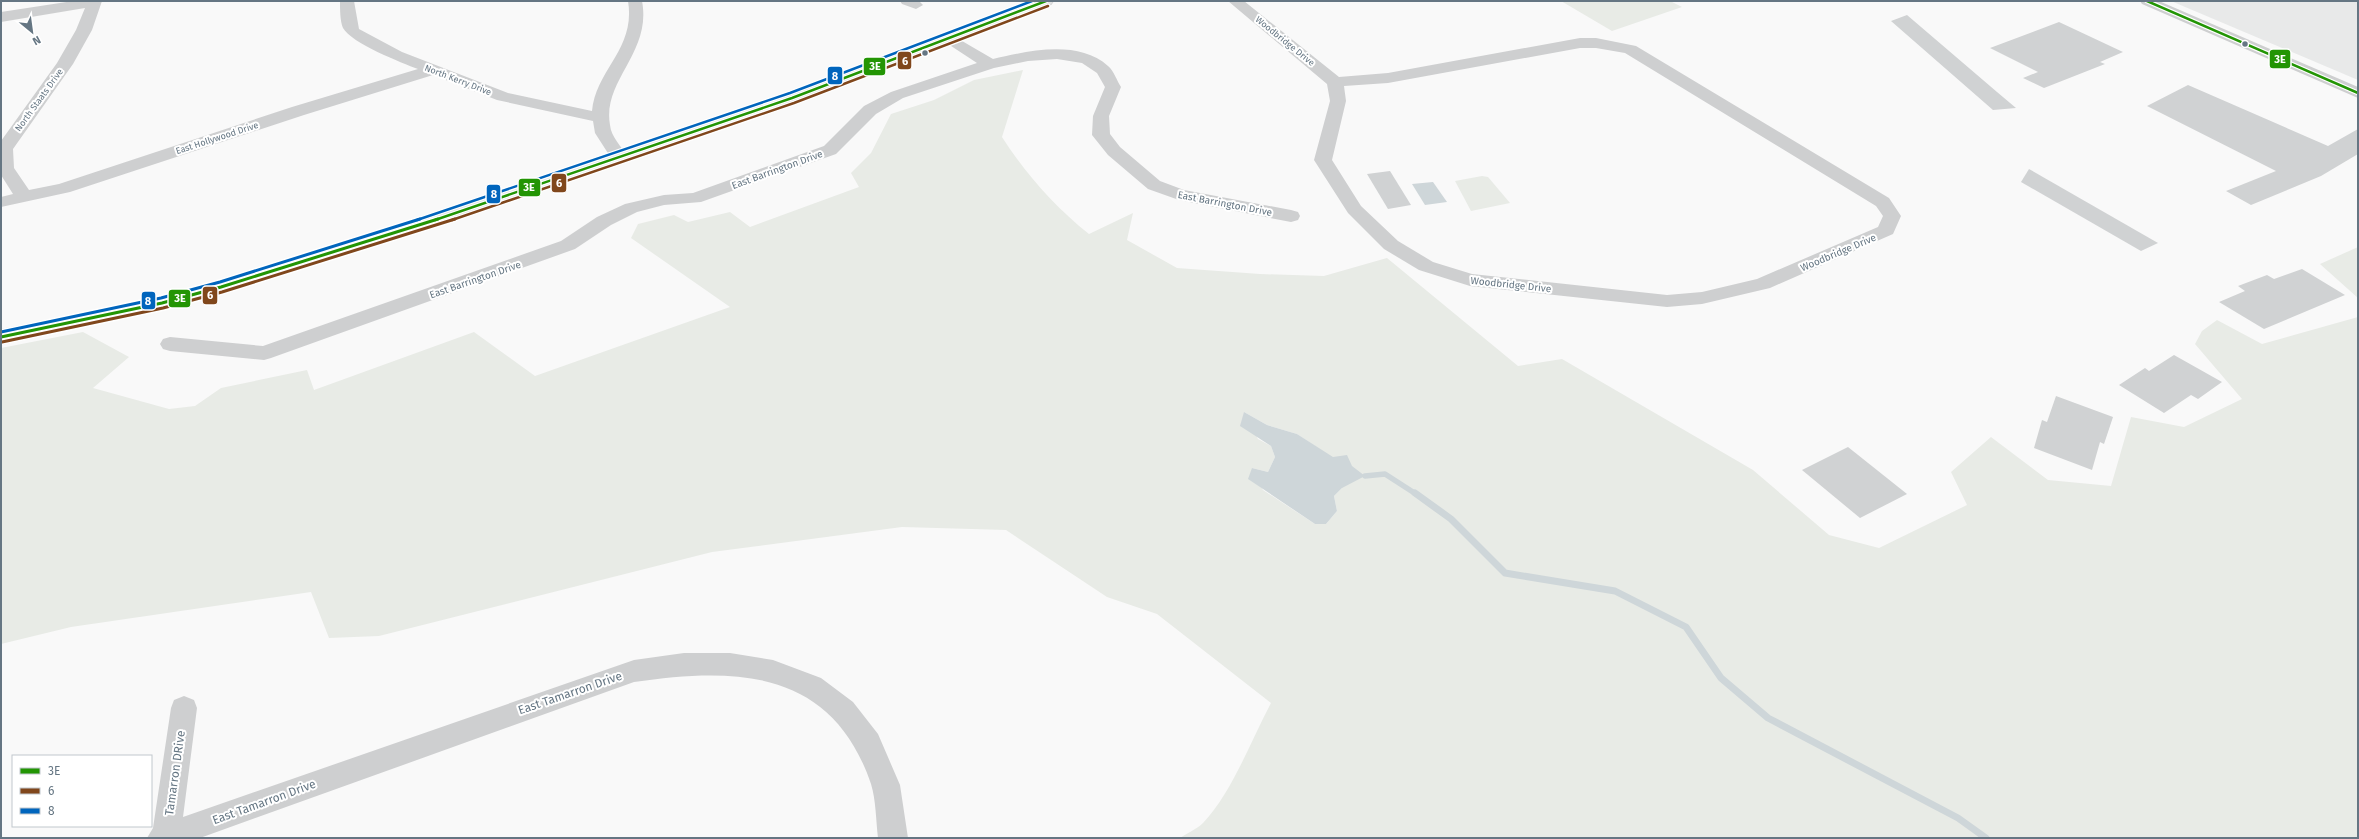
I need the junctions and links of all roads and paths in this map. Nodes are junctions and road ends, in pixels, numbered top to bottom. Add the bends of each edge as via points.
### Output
1 (347, 1) edge
2 (635, 1) edge
3 (1046, 1) edge
4 (1235, 1) edge
5 (2147, 1) edge
6 (94, 2) edge
7 (1, 17) edge
8 (950, 38) junction
9 (990, 64) junction
10 (433, 70) junction
11 (1335, 82) junction
12 (2358, 93) edge
13 (600, 118) junction
14 (619, 157) junction
15 (24, 197) junction
16 (1, 202) edge
17 (1291, 216) dead end
18 (1, 337) edge
19 (170, 344) dead end
20 (184, 708) dead end
21 (199, 832) edge
22 (164, 837) edge
23 (893, 838) edge

1 - 10 street, North Kerry Drive via 350,27 354,32
2 - 13 street via 638,16 635,32 608,89
3 - 8 main road
4 - 11 street, Woodbridge Drive
5 - 12 street
6 - 7 street
6 - 15 street, North Staats Drive via 84,30 68,59 4,149 5,168
8 - 9 street
8 - 14 main road via 799,96
9 - 17 street, East Barrington Drive via 1028,56 1057,54 1086,59 1103,70 1113,87 1101,116 1101,135 1114,151 1154,185 1179,195
9 - 19 street, East Barrington Drive via 898,95 870,110 830,150 695,198 664,200 631,208 604,221 568,245 264,353
10 - 13 street, North Kerry Drive via 524,103
10 - 15 street, East Hollywood Drive via 298,111 64,188
11 - 11 street, Woodbridge Drive via 1338,101 1323,160 1343,193 1354,209 1391,245 1426,266 1470,280 1667,301 1702,298 1763,284 1875,236 1886,230 1892,216 1883,202 1630,49 1580,43 1388,78
13 - 14 street via 601,126
14 - 18 main road via 446,216 221,286 162,303
15 - 16 street, East Hollywood Drive
20 - 22 street, Tamarron DRive
21 - 22 street, East Tamarron Drive
21 - 23 street, East Tamarron Drive via 634,671 668,664 723,662 774,670 793,677 831,699 851,717 868,738 878,758 888,787

